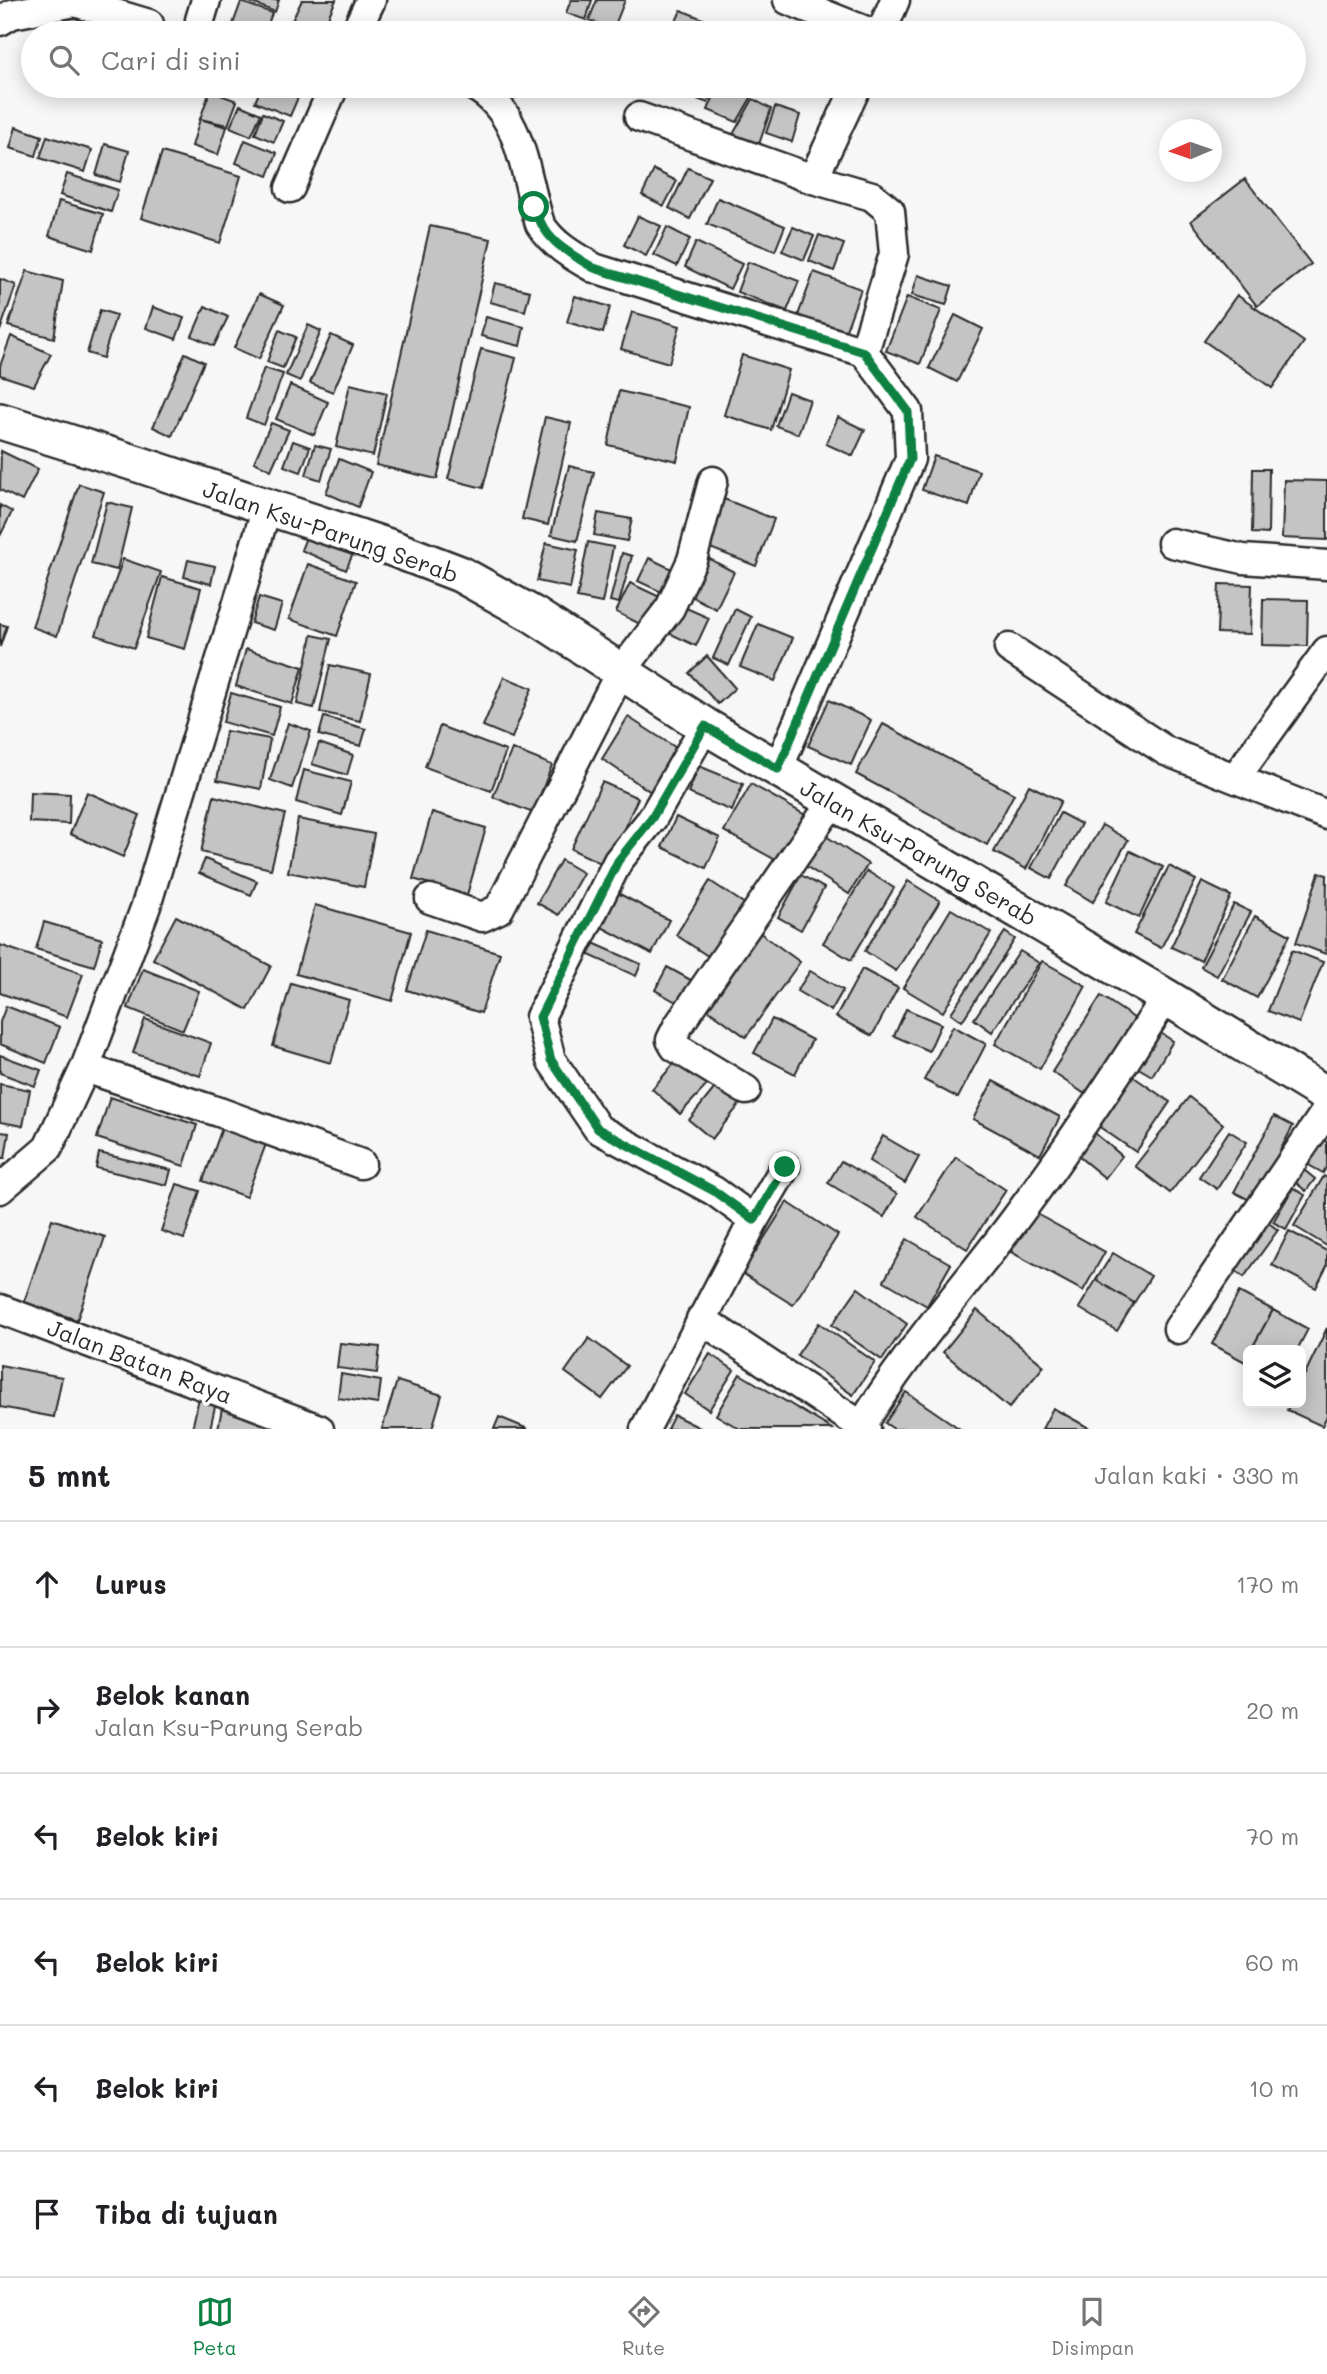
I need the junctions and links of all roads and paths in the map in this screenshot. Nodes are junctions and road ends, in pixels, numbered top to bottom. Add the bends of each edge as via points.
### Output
1 (371, 0) edge
2 (788, 0) edge
3 (895, 0) edge
4 (0, 21) edge
5 (139, 21) edge
6 (361, 21) edge
7 (841, 21) edge
8 (886, 21) edge
9 (329, 98) edge
10 (493, 98) edge
11 (851, 98) edge
12 (639, 117) dead end
13 (813, 179) junction
14 (290, 188) dead end
15 (864, 352) junction
16 (0, 421) edge
17 (713, 481) dead end
18 (267, 507) junction
19 (1172, 543) dead end
20 (1327, 565) edge
21 (1009, 648) dead end
22 (1327, 651) edge
23 (620, 673) junction
24 (705, 726) junction
25 (778, 769) junction
26 (1236, 777) junction
27 (833, 801) junction
28 (1327, 815) edge
29 (430, 899) dead end
30 (1166, 997) junction
31 (85, 1068) junction
32 (746, 1090) dead end
33 (1327, 1095) edge
34 (1327, 1110) edge
35 (361, 1164) dead end
36 (785, 1167) dead end
37 (0, 1189) edge
38 (754, 1220) junction
39 (0, 1309) edge
40 (701, 1319) junction
41 (1178, 1329) dead end
42 (862, 1428) edge
43 (319, 1429) edge
44 (645, 1429) edge

1 - 6 street
2 - 7 street
3 - 8 street
4 - 5 street via 12,14 75,2
9 - 14 street
10 - 15 street via 510,120 540,224 548,237 570,254 594,268
11 - 13 street
12 - 13 street
13 - 15 street via 872,196 890,211 894,254
15 - 25 street via 908,411 910,459
16 - 18 street, Jalan Ksu-Parung Serab
17 - 23 street via 692,560 670,608
18 - 23 street, Jalan Ksu-Parung Serab via 460,574 534,615
18 - 31 street via 146,906
19 - 20 street via 1243,559
21 - 26 street via 1166,751
22 - 26 street
23 - 24 street, Jalan Ksu-Parung Serab
23 - 29 street via 499,909 482,917
24 - 25 street, Jalan Ksu-Parung Serab
24 - 38 street via 652,818 618,861 540,1017 551,1060 598,1129 714,1191
25 - 27 street, Jalan Ksu-Parung Serab
26 - 28 street
27 - 30 street, Jalan Ksu-Parung Serab
27 - 32 street via 671,1040 675,1047
30 - 33 street, Jalan Ksu-Parung Serab
30 - 42 street via 1104,1095 910,1355
31 - 35 street
31 - 37 street via 48,1148
34 - 41 street
36 - 38 street
38 - 40 street
39 - 43 street, Jalan Batan Raya
40 - 42 street
40 - 44 street

